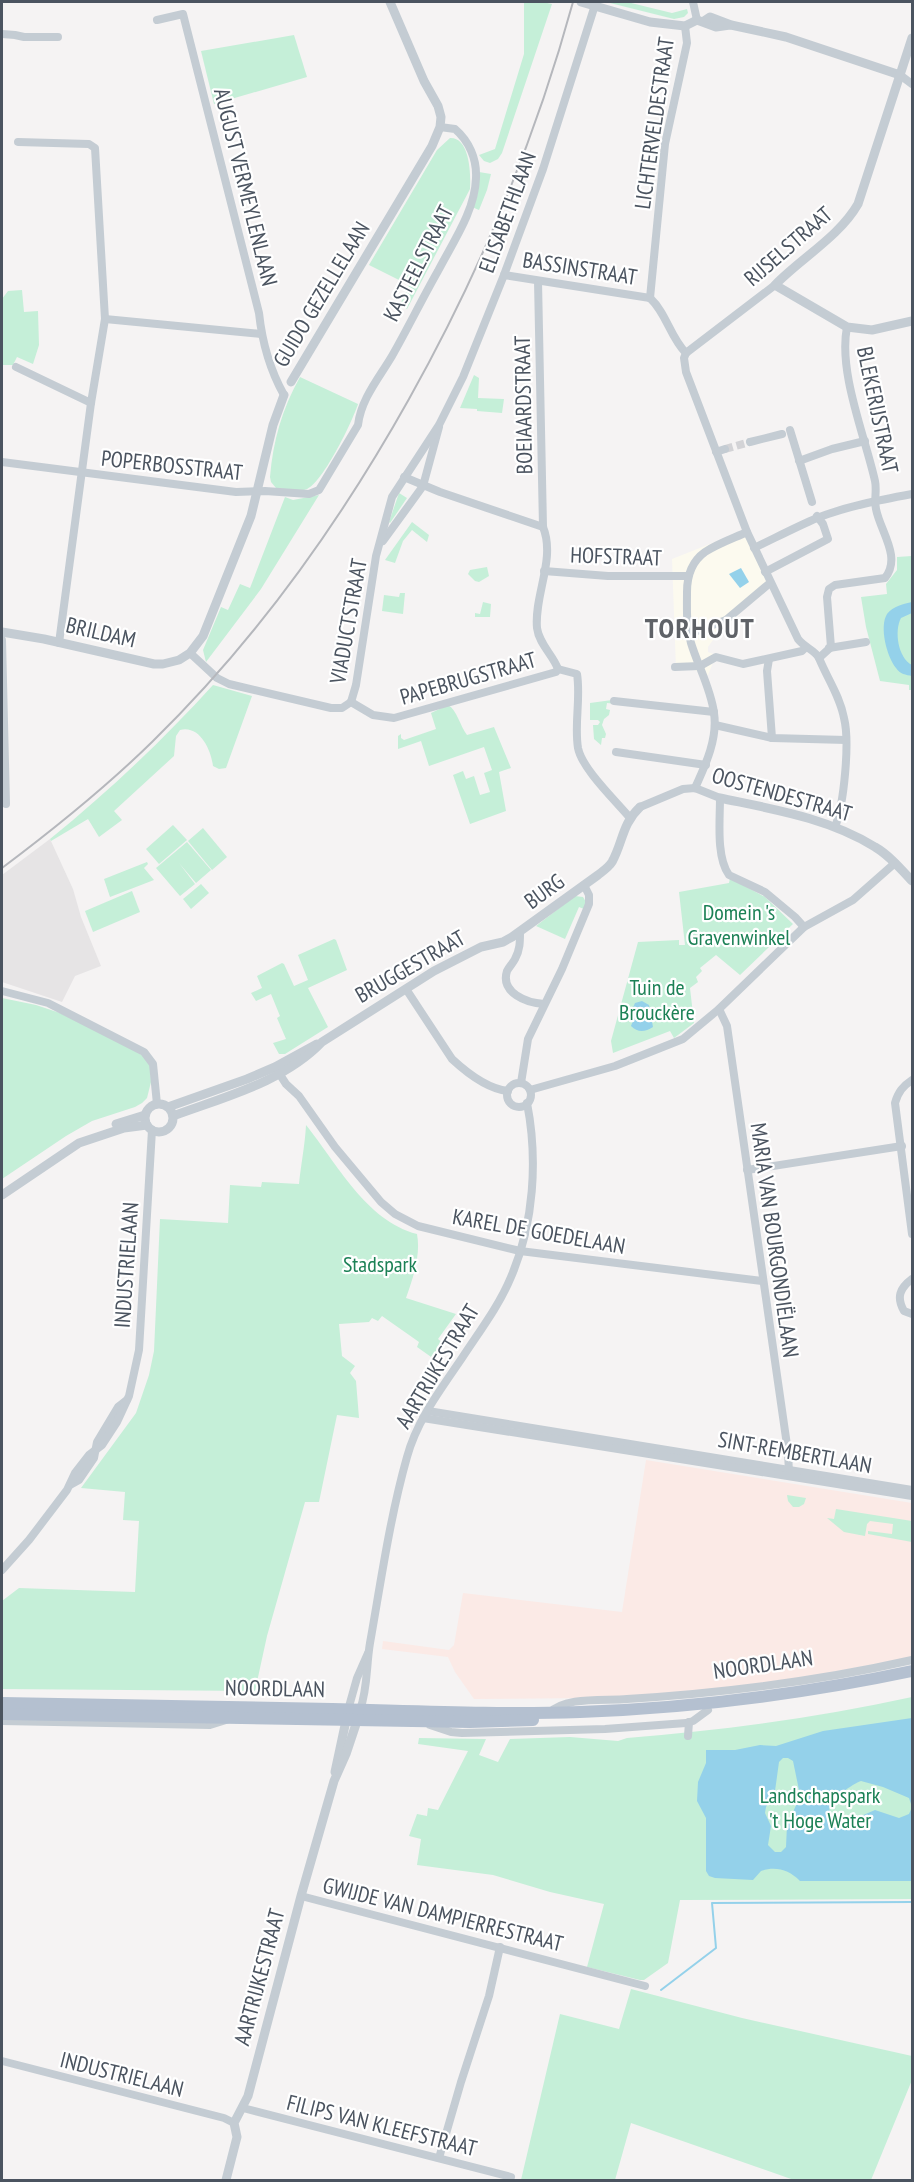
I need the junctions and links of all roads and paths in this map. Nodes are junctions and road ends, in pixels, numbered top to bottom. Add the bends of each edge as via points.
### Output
1 (390, 2) edge
2 (581, 2) edge
3 (693, 2) edge
4 (595, 5) junction
5 (156, 20) dead end
6 (701, 20) junction
7 (685, 26) junction
8 (2, 34) edge
9 (58, 37) dead end
10 (912, 38) edge
11 (900, 75) junction
12 (912, 84) edge
13 (440, 127) junction
14 (18, 142) dead end
15 (504, 275) junction
16 (538, 281) junction
17 (775, 285) junction
18 (650, 298) junction
19 (105, 319) junction
20 (912, 321) edge
21 (847, 327) junction
22 (261, 334) junction
23 (686, 353) junction
24 (16, 367) dead end
25 (291, 382) joint
26 (284, 395) junction
27 (91, 403) junction
28 (439, 425) junction
29 (865, 441) junction
30 (750, 442) tunnel mouth
31 (725, 449) tunnel mouth
32 (716, 452) junction
33 (799, 461) junction
34 (2, 462) edge
35 (82, 474) junction
36 (404, 477) junction
37 (423, 486) junction
38 (258, 491) junction
39 (912, 494) edge
40 (876, 501) junction
41 (812, 502) dead end
42 (817, 516) junction
43 (543, 527) junction
44 (747, 532) junction
45 (380, 545) junction
46 (754, 548) junction
47 (544, 571) junction
48 (765, 572) junction
49 (687, 576) junction
50 (770, 583) junction
51 (2, 632) edge
52 (689, 634) junction
53 (2, 640) edge
54 (866, 642) dead end
55 (59, 643) junction
56 (831, 647) junction
57 (805, 648) junction
58 (190, 653) junction
59 (818, 655) junction
60 (769, 659) junction
61 (700, 666) junction
62 (675, 667) dead end
63 (558, 669) junction
64 (614, 701) dead end
65 (351, 702) junction
66 (714, 712) junction
67 (715, 725) junction
68 (772, 738) junction
69 (846, 740) junction
70 (616, 752) dead end
71 (705, 765) junction
72 (695, 789) junction
73 (720, 798) junction
74 (6, 804) dead end
75 (640, 807) joint
76 (630, 818) junction
77 (835, 828) junction
78 (895, 863) junction
79 (909, 870) edge
80 (912, 881) edge
81 (584, 885) junction
82 (804, 927) junction
83 (520, 932) junction
84 (406, 989) junction
85 (2, 991) edge
86 (544, 1004) junction
87 (719, 1010) junction
88 (277, 1071) junction
89 (912, 1080) edge
90 (521, 1083) junction
91 (530, 1090) junction
92 (508, 1091) junction
93 (527, 1103) junction
94 (157, 1104) junction
95 (171, 1112) junction
96 (148, 1123) junction
97 (902, 1146) junction
98 (747, 1170) junction
99 (910, 1185) edge
100 (2, 1196) edge
101 (912, 1234) edge
102 (520, 1251) junction
103 (912, 1279) edge
104 (762, 1281) junction
105 (912, 1314) edge
106 (425, 1414) junction
107 (518, 1425) junction
108 (517, 1434) junction
109 (584, 1440) junction
110 (789, 1474) junction
111 (912, 1490) edge
112 (903, 1492) junction
113 (912, 1496) edge
114 (2, 1570) edge
115 (369, 1651) junction
116 (912, 1660) edge
117 (912, 1671) edge
118 (912, 1678) edge
119 (2, 1703) edge
120 (708, 1710) junction
121 (549, 1713) junction
122 (2, 1714) edge
123 (353, 1715) junction
124 (230, 1718) junction
125 (2, 1721) edge
126 (420, 1721) junction
127 (689, 1722) junction
128 (688, 1736) dead end
129 (301, 1896) junction
130 (501, 1947) junction
131 (645, 1986) dead end
132 (2, 2061) edge
133 (243, 2108) junction
134 (234, 2123) junction
135 (439, 2158) junction
136 (511, 2177) dead end
137 (226, 2181) edge

1 - 13 street via 438,106
2 - 4 street
3 - 6 street, LICHTERVELDESTRAAT
4 - 7 street via 650,22
4 - 15 street, ELISABETHLAAN via 543,169
5 - 22 street, AUGUST VERMEYLENLAAN via 183,14 259,313
6 - 7 street
6 - 11 street via 710,17 786,37
7 - 18 street, LICHTERVELDESTRAAT via 687,44 665,144
8 - 9 street
10 - 11 street, RIJSELSTRAAT
11 - 12 street
11 - 17 street, RIJSELSTRAAT via 858,204 849,220
13 - 25 street, GUIDO GEZELLELAAN
13 - 38 street, KASTEELSTRAAT via 455,129 462,135 476,166 475,188 466,217 359,413 358,425 319,490 309,494
14 - 19 street, POPERBOSSTRAAT via 89,144 95,148
15 - 16 street, BASSINSTRAAT
15 - 28 street, ELISABETHLAAN
16 - 18 street, BASSINSTRAAT
16 - 43 street, BOEIAARDSTRAAT
17 - 21 street
17 - 23 street, RIJSELSTRAAT
18 - 23 street
19 - 22 street
19 - 27 street, POPERBOSSTRAAT
20 - 21 street via 872,330
21 - 29 street, BLEKERIJSTRAAT via 844,343 849,376
22 - 26 street, AUGUST VERMEYLENLAAN
23 - 32 street via 686,372
24 - 27 street
25 - 26 street, GUIDO GEZELLELAAN
26 - 38 street, GUIDO GEZELLELAAN
27 - 35 street, POPERBOSSTRAAT
28 - 36 street, ELISABETHLAAN
28 - 37 street, ELISABETHLAAN
29 - 33 street
29 - 40 street, BLEKERIJSTRAAT
30 - 33 street via 786,432
31 - 32 street
32 - 44 street
33 - 41 street
34 - 35 street, POPERBOSSTRAAT
35 - 38 street, POPERBOSSTRAAT via 236,492
35 - 55 street
36 - 37 street
36 - 45 street, VIADUCTSTRAAT via 392,497
37 - 43 street
37 - 45 street, VIADUCTSTRAAT
38 - 58 street, GUIDO GEZELLELAAN via 203,636
39 - 40 street
40 - 42 street
40 - 56 street, BLEKERIJSTRAAT via 890,550 890,572 885,578 829,589
42 - 46 street
42 - 48 street via 828,539
43 - 47 street, BOEIAARDSTRAAT via 547,560
44 - 46 street
44 - 49 street via 704,552
45 - 65 street, VIADUCTSTRAAT
46 - 48 street
47 - 49 street, HOFSTRAAT
47 - 63 street, BOEIAARDSTRAAT via 537,628
48 - 50 street
49 - 52 street
50 - 52 street via 731,618
50 - 57 street
51 - 55 street, BRILDAM
52 - 61 street
53 - 74 street
54 - 56 street
55 - 58 street, BRILDAM via 154,664 172,663
56 - 59 street
57 - 59 street
57 - 60 street
58 - 65 street via 217,678 236,686 331,708 342,708
59 - 69 street via 842,709
60 - 61 street via 743,664 716,657
60 - 68 street
61 - 62 street
61 - 66 street
63 - 65 street, PAPEBRUGSTRAAT via 394,718 373,715
63 - 76 street via 577,674 582,759
64 - 66 street
66 - 67 street
67 - 68 street
67 - 71 street
68 - 69 street
69 - 77 street
70 - 71 street
71 - 72 street
72 - 73 street, OOSTENDESTRAAT
72 - 75 street, BURG via 683,789
73 - 77 street, OOSTENDESTRAAT
73 - 82 street via 720,843 729,875 765,892
75 - 76 street, BURG
76 - 81 street, BURG via 611,864
77 - 78 street, OOSTENDESTRAAT via 877,848
78 - 79 street, OOSTENDESTRAAT
78 - 82 street via 853,900
79 - 80 street, OOSTENDESTRAAT
81 - 83 street, BURG
81 - 86 street, BURG via 589,904
82 - 87 street
83 - 84 street, BRUGGESTRAAT via 503,942 481,947
83 - 86 street, BURG via 520,946 507,970 509,990
84 - 88 street, BRUGGESTRAAT via 322,1042 313,1052
84 - 92 street via 452,1059 480,1080
85 - 94 street via 48,1003 144,1052 153,1064
86 - 90 street via 528,1039
87 - 91 street via 683,1039 658,1051
87 - 98 street, MARIA VAN BOURGONDIËLAAN via 727,1026
88 - 95 street, BRUGGESTRAAT
88 - 102 street, KAREL DE GOEDELAAN via 357,1175 395,1214 437,1232
89 - 97 street via 897,1094 895,1103
90 - 91 street
90 - 92 street
91 - 93 street
92 - 93 street via 513,1104
93 - 102 street, AARTRIJKESTRAAT via 532,1184
94 - 95 street
94 - 96 street via 150,1107
95 - 96 street via 173,1121 168,1129 159,1132
96 - 100 street via 88,1139
96 - 114 street, INDUSTRIELAAN via 139,1350 127,1400 96,1451 89,1455 29,1540
97 - 98 street
97 - 99 street
98 - 104 street, MARIA VAN BOURGONDIËLAAN
99 - 101 street
102 - 104 street, KAREL DE GOEDELAAN
102 - 106 street, AARTRIJKESTRAAT via 498,1304
103 - 105 street via 901,1288 899,1296 904,1311
104 - 110 street, MARIA VAN BOURGONDIËLAAN
106 - 107 street, SINT-REMBERTLAAN
106 - 108 street, SINT-REMBERTLAAN
106 - 115 street, AARTRIJKESTRAAT via 407,1455
107 - 108 street
107 - 109 street, SINT-REMBERTLAAN
108 - 109 street, SINT-REMBERTLAAN
109 - 110 street, SINT-REMBERTLAAN
110 - 112 street, SINT-REMBERTLAAN
111 - 112 street, SINT-REMBERTLAAN
112 - 113 street, SINT-REMBERTLAAN
115 - 123 street, AARTRIJKESTRAAT via 357,1678
115 - 123 street, AARTRIJKESTRAAT via 367,1685
116 - 121 street, NOORDLAAN via 753,1687 566,1702
117 - 121 main road, NOORDLAAN via 722,1702
118 - 120 main road, NOORDLAAN
119 - 123 main road, NOORDLAAN
120 - 126 main road, NOORDLAAN via 584,1719
120 - 127 street, NOORDLAAN
121 - 123 main road, NOORDLAAN
122 - 124 main road, NOORDLAAN
123 - 124 main road, NOORDLAAN
123 - 126 main road, NOORDLAAN
123 - 129 street, AARTRIJKESTRAAT via 346,1754 334,1781
124 - 125 street, NOORDLAAN via 210,1725
126 - 127 street, NOORDLAAN via 462,1733
127 - 128 street
129 - 130 street, GWIJDE VAN DAMPIERRESTRAAT
129 - 133 street, AARTRIJKESTRAAT
130 - 131 street, GWIJDE VAN DAMPIERRESTRAAT
130 - 135 street
132 - 134 street, INDUSTRIELAAN
133 - 134 street, AARTRIJKESTRAAT
133 - 135 street, FILIPS VAN KLEEFSTRAAT
134 - 137 street, AARTRIJKESTRAAT via 237,2137
135 - 136 street, FILIPS VAN KLEEFSTRAAT

